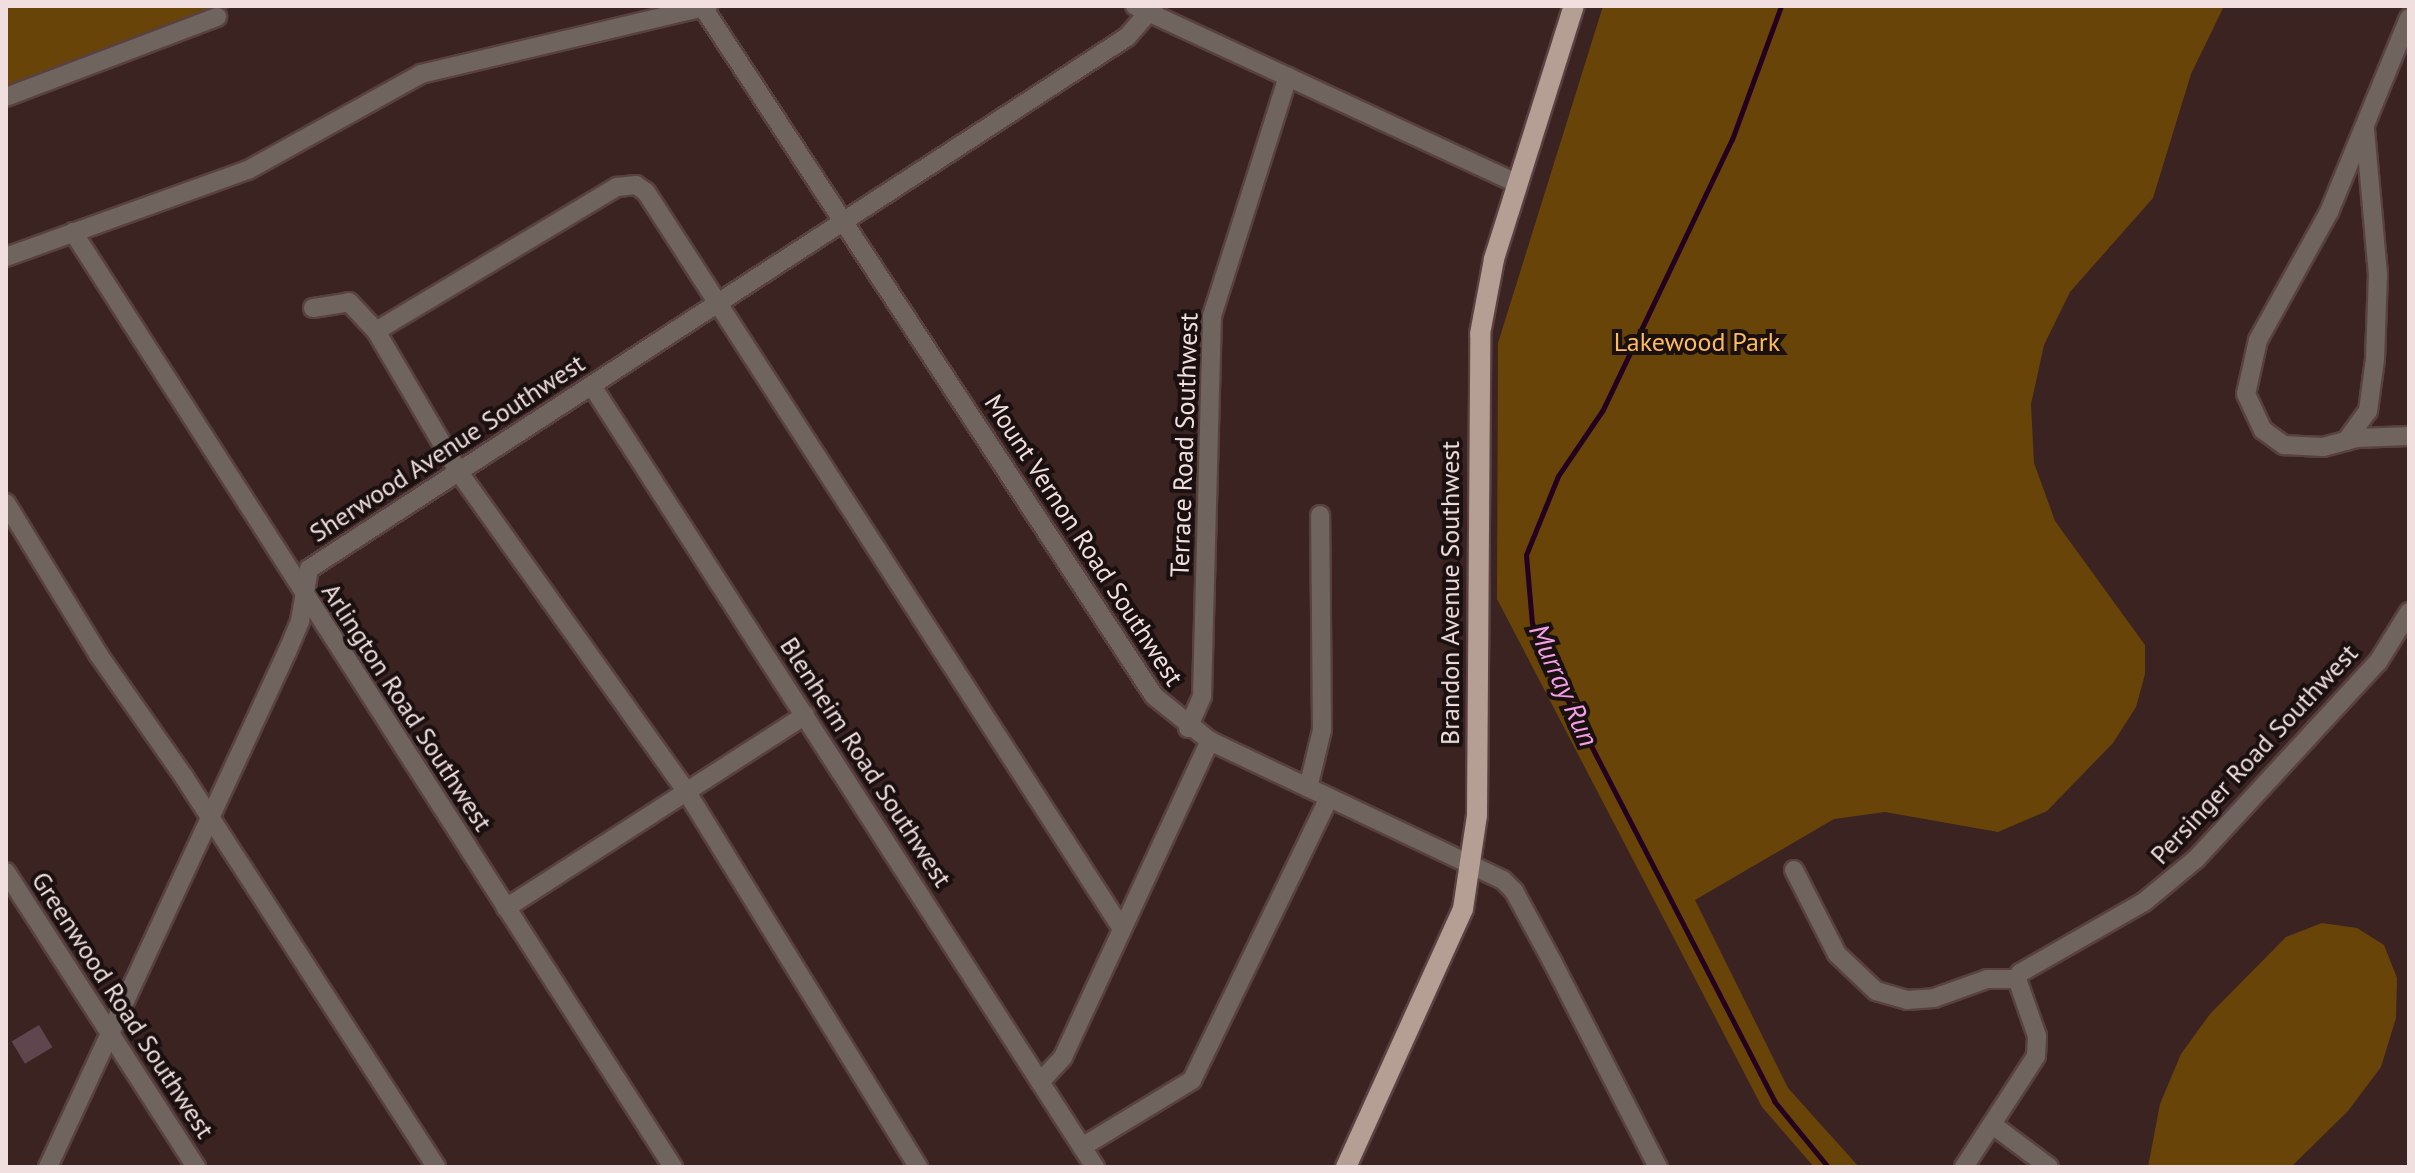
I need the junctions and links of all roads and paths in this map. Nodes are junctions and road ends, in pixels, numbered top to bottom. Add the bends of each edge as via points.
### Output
1 (1574, 6) edge
2 (706, 8) edge
3 (1147, 8) edge
4 (217, 17) dead end
5 (2409, 18) edge
6 (1288, 77) junction
7 (6, 97) edge
8 (2365, 125) junction
9 (1517, 183) junction
10 (845, 220) junction
11 (73, 232) junction
12 (6, 257) edge
13 (717, 304) junction
14 (313, 308) dead end
15 (376, 331) junction
16 (592, 386) junction
17 (2409, 436) edge
18 (2346, 441) junction
19 (458, 471) junction
20 (6, 503) edge
21 (1320, 515) dead end
22 (301, 591) junction
23 (2409, 612) edge
24 (805, 715) junction
25 (1188, 728) junction
26 (1210, 741) junction
27 (1308, 788) junction
28 (686, 791) junction
29 (1329, 798) junction
30 (210, 817) junction
31 (1472, 866) junction
32 (1794, 870) dead end
33 (6, 872) edge
34 (506, 908) junction
35 (1122, 929) junction
36 (2017, 979) junction
37 (110, 1033) junction
38 (1040, 1082) junction
39 (1993, 1125) junction
40 (1082, 1147) junction
41 (1654, 1165) edge
42 (48, 1167) edge
43 (196, 1167) edge
44 (436, 1167) edge
45 (673, 1167) edge
46 (918, 1167) edge
47 (1095, 1167) edge
48 (1346, 1167) edge
49 (1964, 1167) edge
50 (2049, 1167) edge

1 - 9 main road, Brandon Avenue Southwest
2 - 10 street, Mount Vernon Road Southwest
2 - 11 street via 421,74 248,170
3 - 6 street
3 - 10 street, Sherwood Avenue Southwest via 1127,37
4 - 7 street
5 - 8 street
6 - 9 street
6 - 25 street, Terrace Road Southwest via 1212,316 1202,696
8 - 18 street via 2378,275 2375,359 2368,411
8 - 18 street via 2329,212 2258,340 2246,376 2251,411 2273,440 2302,448
9 - 31 main road, Brandon Avenue Southwest via 1494,259 1480,334 1477,815
10 - 13 street, Sherwood Avenue Southwest
10 - 25 street, Mount Vernon Road Southwest via 1154,696
11 - 12 street
11 - 22 street, Arlington Road Southwest
13 - 15 street via 646,192 627,184
13 - 16 street, Sherwood Avenue Southwest
13 - 35 street
14 - 15 street via 349,302
15 - 19 street
16 - 19 street, Sherwood Avenue Southwest
16 - 24 street, Blenheim Road Southwest
17 - 18 street
19 - 22 street, Sherwood Avenue Southwest via 317,562
19 - 28 street
20 - 30 street via 98,654
21 - 27 street via 1322,730
22 - 30 street, Sherwood Avenue Southwest via 300,621
22 - 34 street, Arlington Road Southwest
23 - 36 street, Persinger Road Southwest via 2378,662 2196,859 2144,902
24 - 28 street
24 - 38 street, Blenheim Road Southwest
25 - 26 street, Mount Vernon Road Southwest
26 - 27 street, Mount Vernon Road Southwest
26 - 35 street
27 - 29 street, Mount Vernon Road Southwest
28 - 34 street
28 - 46 street
29 - 31 street, Mount Vernon Road Southwest
29 - 40 street via 1192,1080
30 - 37 street, Sherwood Avenue Southwest
30 - 44 street
31 - 41 street, Mount Vernon Road Southwest via 1514,891
31 - 48 main road, Brandon Avenue Southwest via 1452,939
32 - 36 street via 1837,954 1876,991 1907,1000 1934,998 1987,979
33 - 37 street, Greenwood Road Southwest
34 - 45 street, Arlington Road Southwest
35 - 38 street via 1063,1057
36 - 39 street via 2034,1023 2036,1056
37 - 42 street, Sherwood Avenue Southwest
37 - 43 street, Greenwood Road Southwest
38 - 40 street, Blenheim Road Southwest
39 - 49 street
39 - 50 street
40 - 47 street, Blenheim Road Southwest

